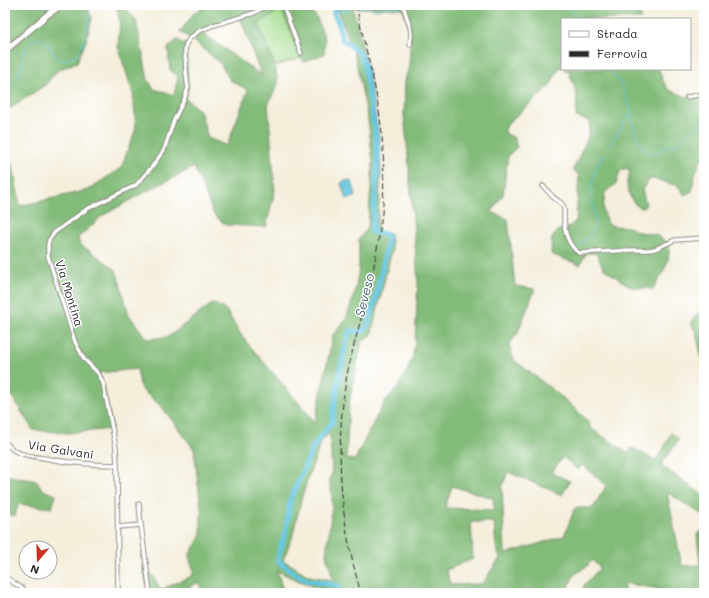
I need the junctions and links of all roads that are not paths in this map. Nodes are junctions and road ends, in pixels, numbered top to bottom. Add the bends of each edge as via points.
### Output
1 (62, 5) edge
2 (266, 5) edge
3 (283, 5) edge
4 (403, 5) edge
5 (410, 45) dead end
6 (5, 51) edge
7 (301, 53) dead end
8 (704, 94) edge
9 (687, 97) dead end
10 (543, 186) dead end
11 (704, 238) edge
12 (5, 442) edge
13 (117, 465) junction
14 (139, 504) dead end
15 (141, 525) junction
16 (118, 527) junction
17 (5, 577) edge
18 (29, 593) edge
19 (118, 593) edge
20 (150, 593) edge

1 - 6 main road
2 - 13 street, Via Montina via 254,13 199,31 190,38 185,51 188,88 164,150 136,185 75,217 55,232 48,245 48,256 75,342 84,359 98,373 102,383 116,448
3 - 7 street
4 - 5 street via 410,27
8 - 9 street
10 - 11 street via 563,205 565,230 579,253 648,250 675,240
12 - 13 street, Via Galvani via 17,452 35,457 70,463
13 - 16 street, Via Montina
14 - 15 street
15 - 16 street
15 - 20 street
16 - 19 street, Via Montina
17 - 18 street

